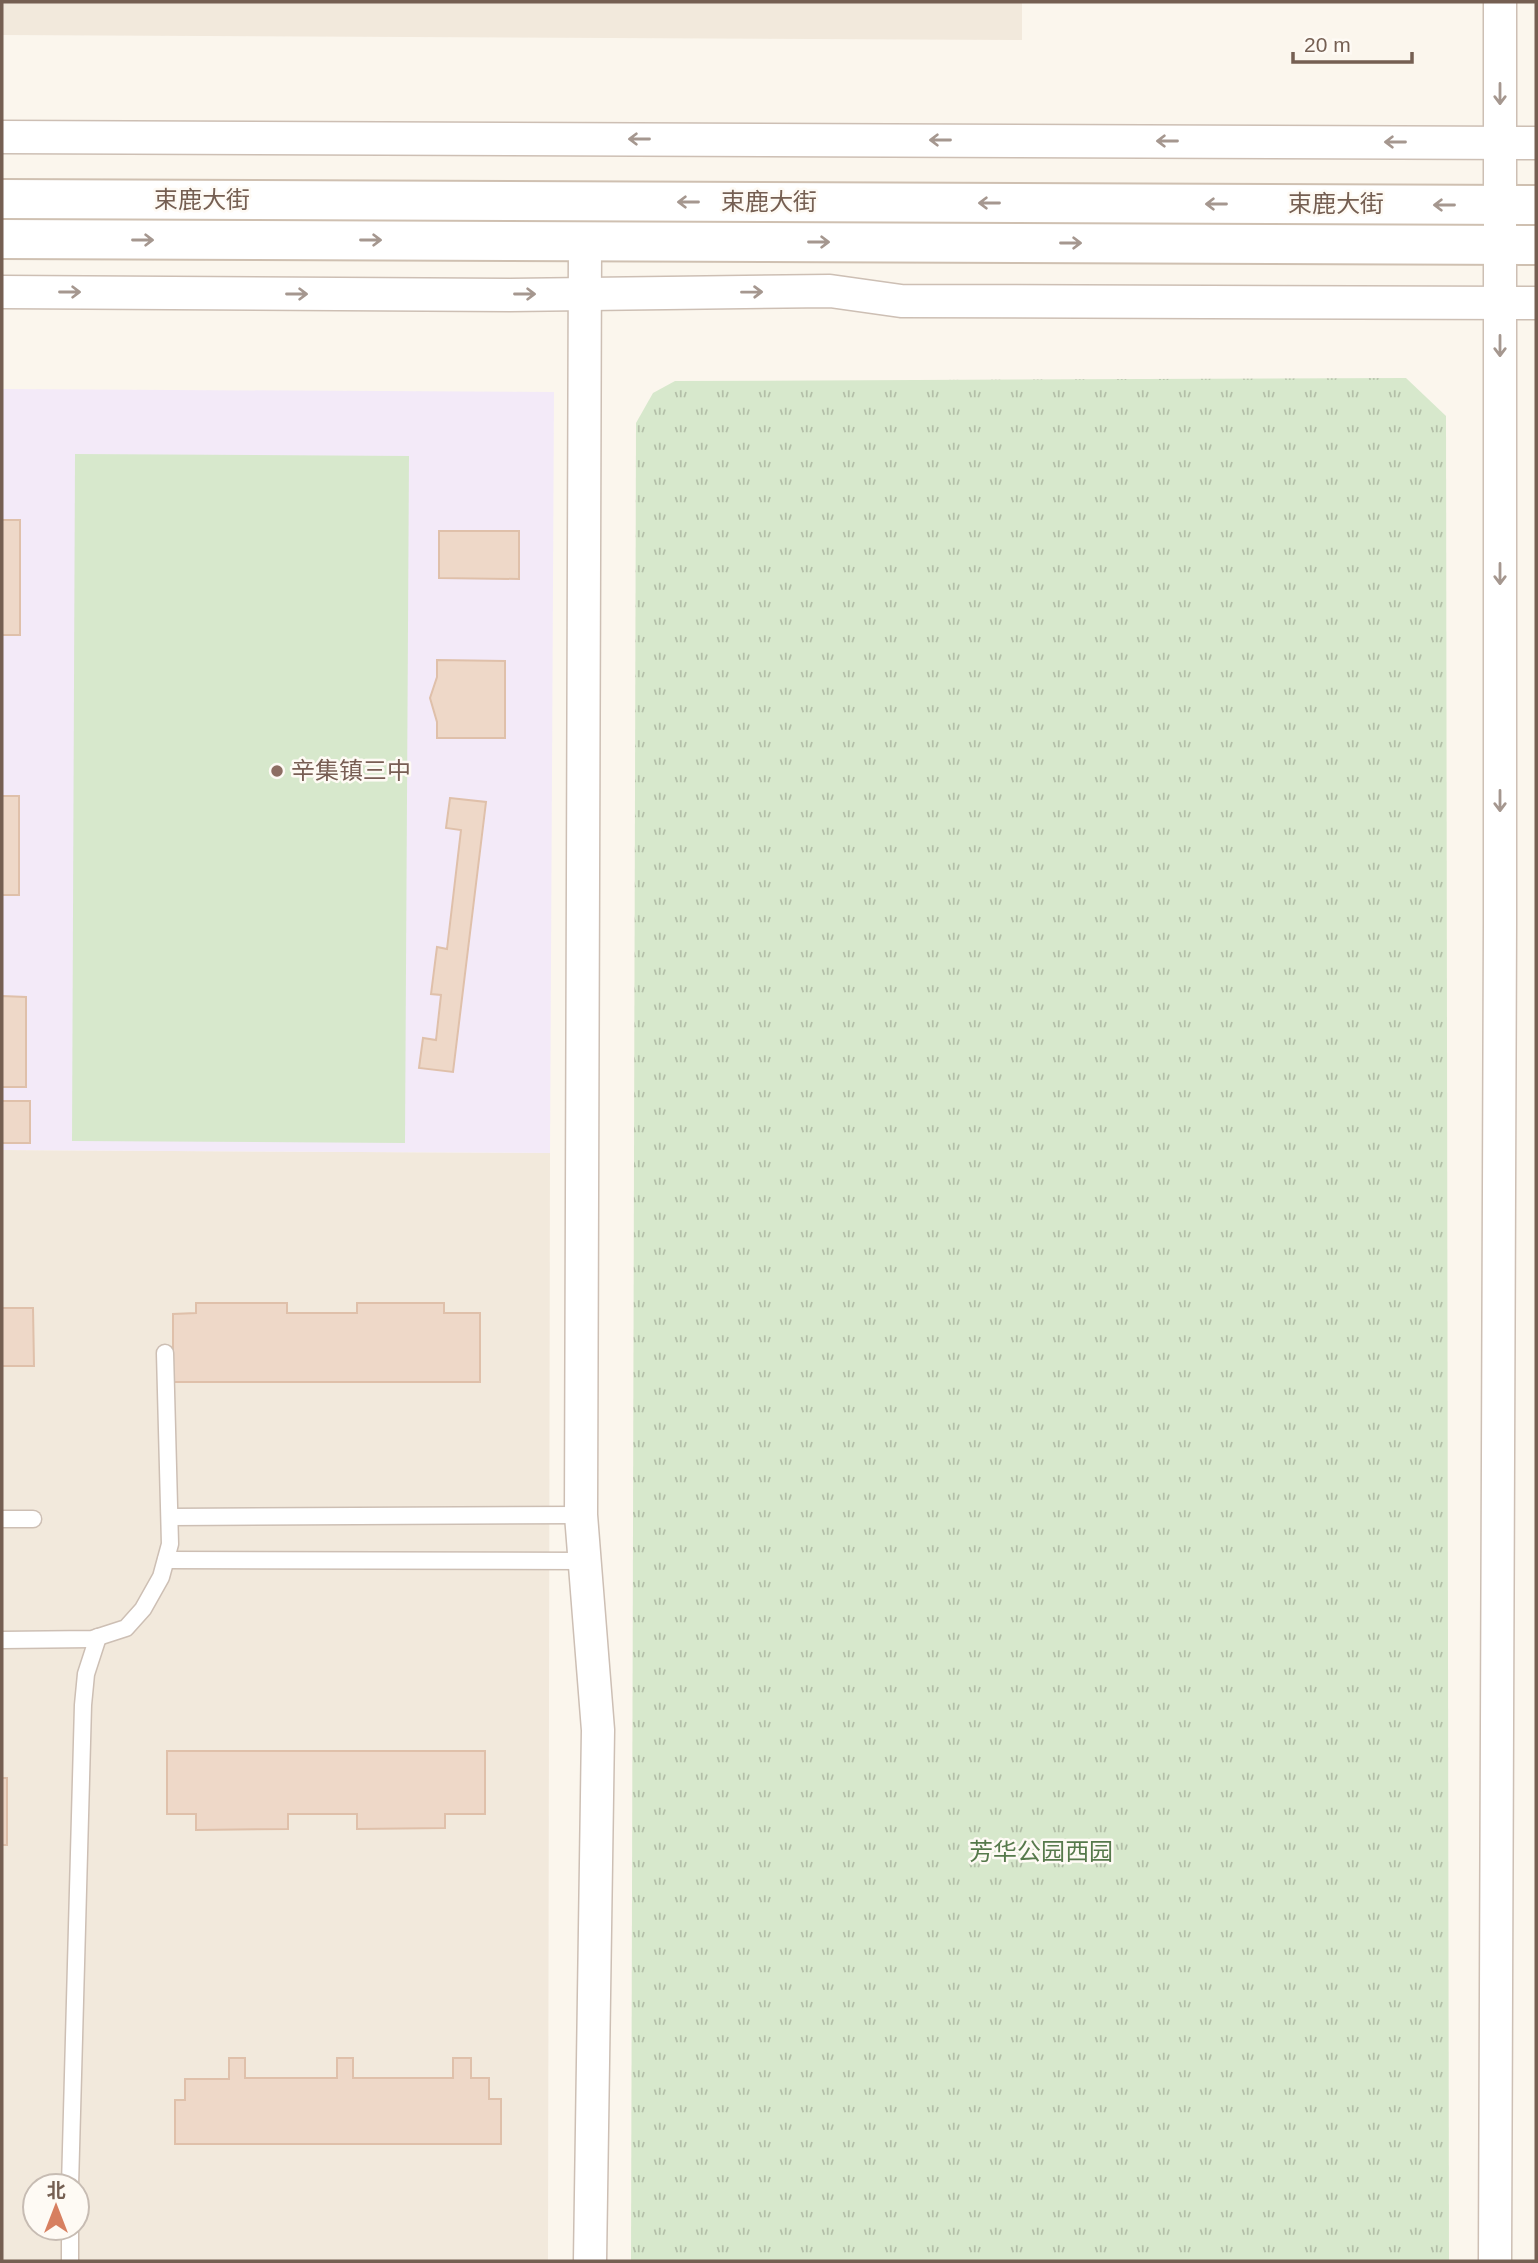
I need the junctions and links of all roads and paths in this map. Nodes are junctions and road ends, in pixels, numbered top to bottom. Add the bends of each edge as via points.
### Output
1 (1500, 2) edge
2 (2, 137) edge
3 (1500, 143) junction
4 (1536, 143) edge
5 (2, 199) edge
6 (1518, 205) edge
7 (2, 239) edge
8 (585, 241) junction
9 (1518, 245) edge
10 (2, 292) edge
11 (585, 294) junction
12 (1500, 303) junction
13 (1536, 303) edge
14 (165, 1353) dead end
15 (581, 1515) junction
16 (170, 1517) junction
17 (2, 1519) edge
18 (33, 1519) dead end
19 (166, 1560) junction
20 (584, 1561) junction
21 (98, 1637) junction
22 (2, 1640) edge
23 (70, 2172) edge
24 (70, 2242) edge
25 (70, 2261) edge
26 (590, 2261) edge
27 (1495, 2261) edge

1 -> 3 street
3 -> 2 street
3 - 4 street
3 - 6 street
6 -> 5 main road, 束鹿大街
6 - 9 street
7 -> 8 main road, 束鹿大街
8 -> 9 main road, 束鹿大街
8 - 11 street
9 - 12 street
10 -> 11 street
11 -> 12 street via 830,291 901,301
11 - 15 street
12 - 13 street
12 -> 27 street
14 - 16 lane
15 - 16 lane
15 - 20 street
16 - 19 lane
17 - 18 lane
19 - 20 lane
19 - 21 lane via 143,1609 126,1628
20 - 26 street via 598,1730
21 - 22 lane
21 - 23 lane via 86,1674 83,1704
24 - 25 lane

